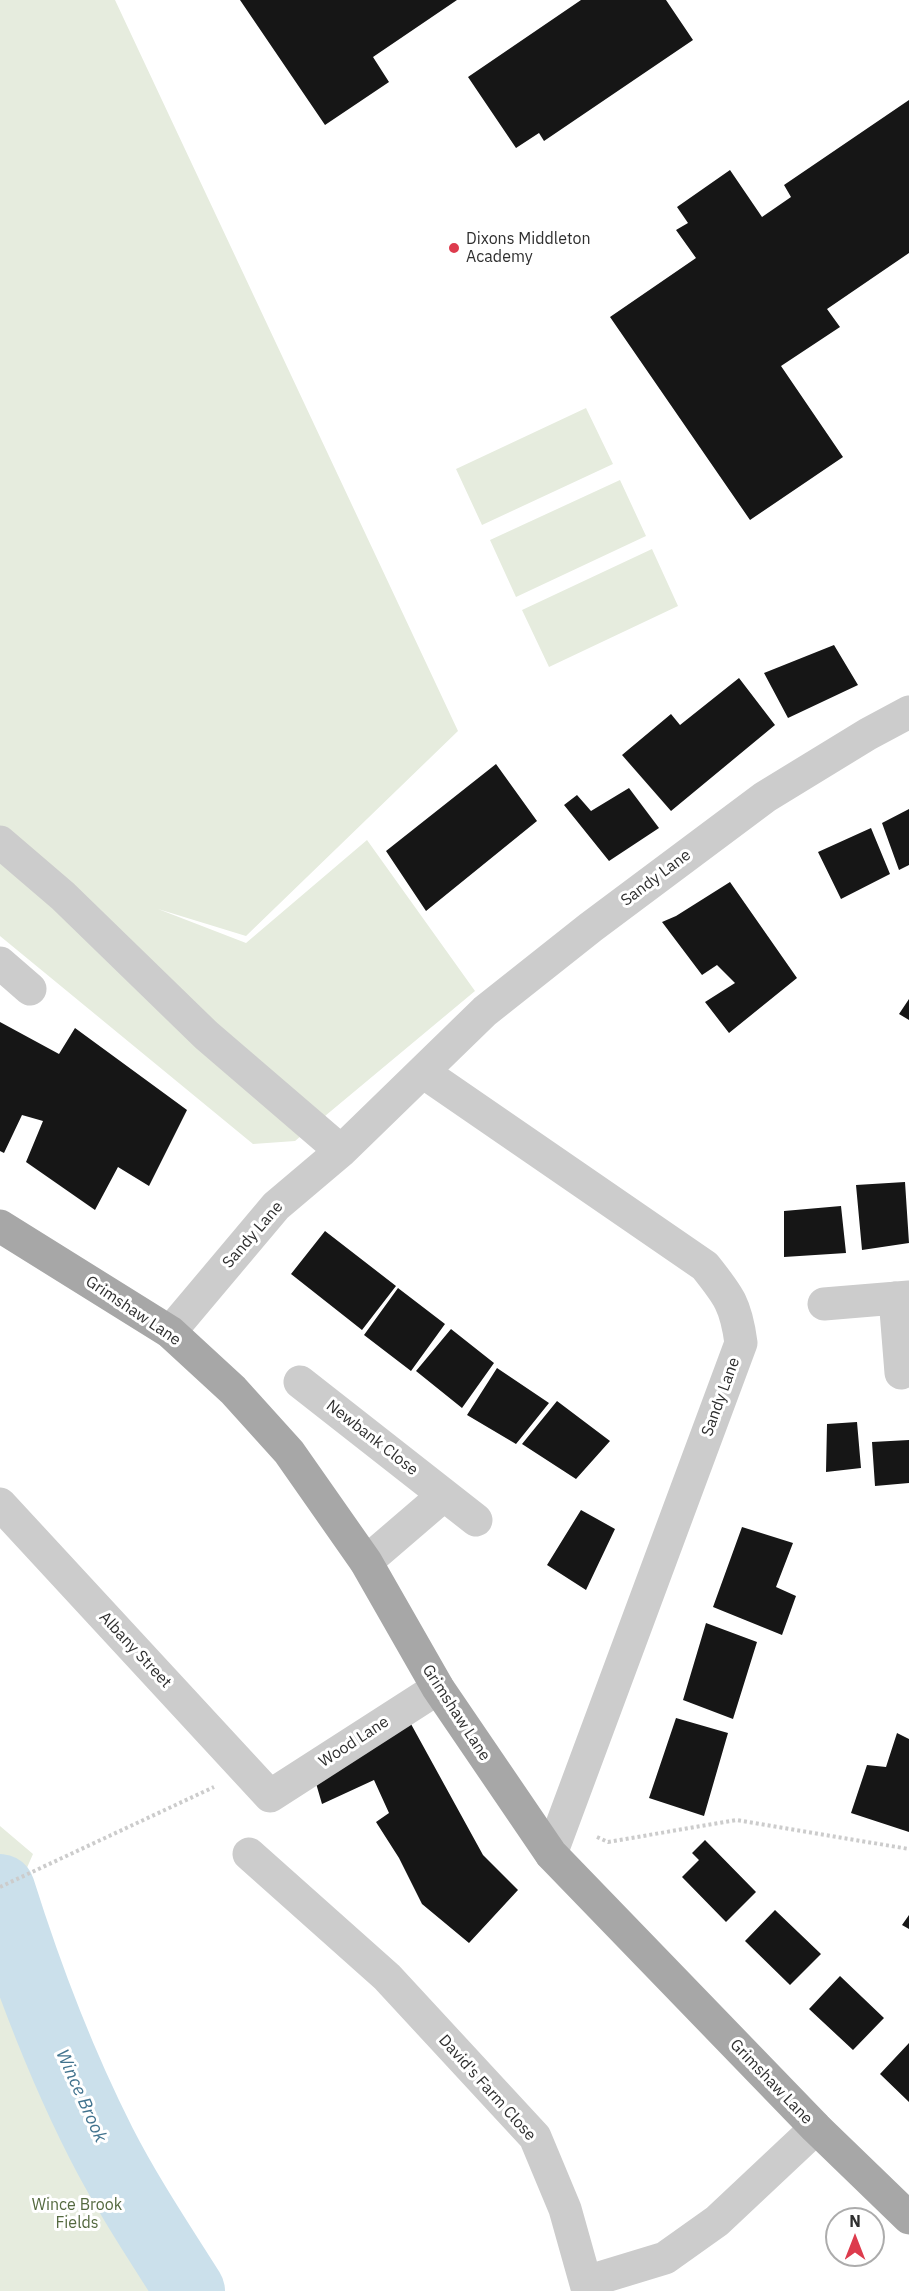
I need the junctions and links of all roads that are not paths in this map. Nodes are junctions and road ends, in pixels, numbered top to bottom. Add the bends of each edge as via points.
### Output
1 (909, 712) edge
2 (0, 842) edge
3 (0, 963) edge
4 (30, 990) dead end
5 (423, 1072) junction
6 (341, 1151) junction
7 (0, 1226) edge
8 (902, 1298) edge
9 (824, 1304) dead end
10 (170, 1332) junction
11 (901, 1372) dead end
12 (300, 1382) dead end
13 (444, 1495) junction
14 (0, 1504) edge
15 (477, 1520) dead end
16 (366, 1562) junction
17 (438, 1688) junction
18 (270, 1796) joint
19 (249, 1854) dead end
20 (551, 1854) junction
21 (816, 2128) junction
22 (909, 2218) edge
23 (587, 2287) edge

1 - 5 street, Sandy Lane via 765,797 485,1011
2 - 6 street via 63,896 206,1035
3 - 4 street
5 - 6 street, Sandy Lane
5 - 20 street, Sandy Lane via 705,1266 729,1296 739,1322 741,1343
6 - 10 street, Sandy Lane via 276,1206
7 - 10 main road, Grimshaw Lane
8 - 9 street
8 - 11 street
10 - 16 main road, Grimshaw Lane via 232,1390 289,1452
12 - 13 street, Newbank Close
13 - 15 street, Newbank Close
13 - 16 street
14 - 18 street, Albany Street
16 - 17 main road, Grimshaw Lane
17 - 18 street, Wood Lane
17 - 20 main road, Grimshaw Lane
19 - 23 street, David's Farm Close via 387,1977 535,2137 565,2209
20 - 21 main road, Grimshaw Lane
21 - 22 main road, Grimshaw Lane
21 - 23 street, David's Farm Close via 717,2221 665,2258

